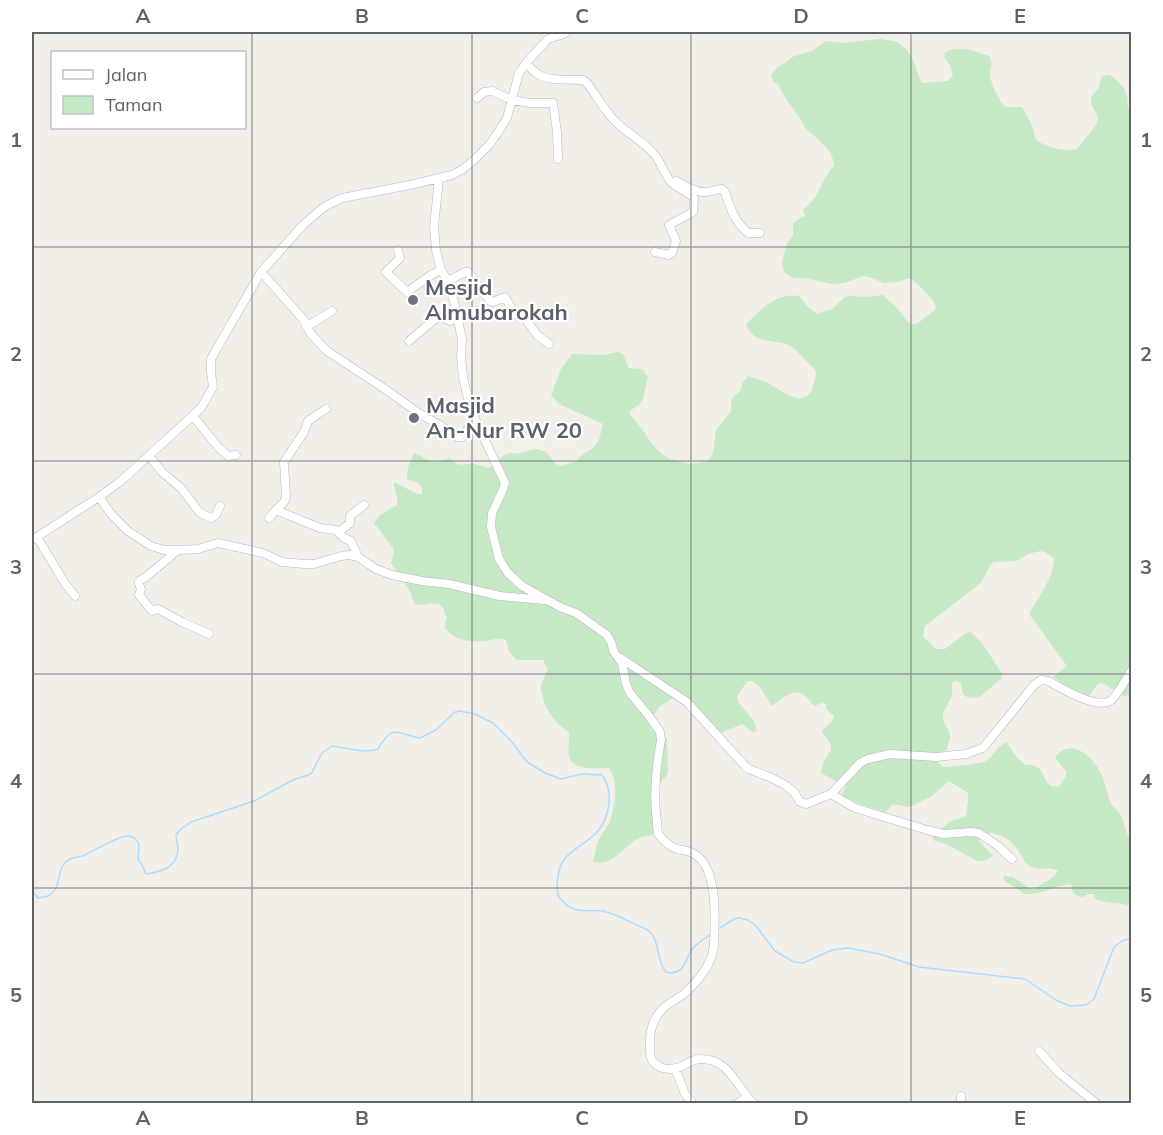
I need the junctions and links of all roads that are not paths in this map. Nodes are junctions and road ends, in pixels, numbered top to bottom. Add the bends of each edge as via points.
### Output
1 (567, 32) edge
2 (526, 63) junction
3 (477, 98) dead end
4 (512, 100) junction
5 (558, 159) dead end
6 (667, 176) junction
7 (439, 178) junction
8 (760, 233) dead end
9 (398, 250) dead end
10 (655, 252) dead end
11 (441, 270) junction
12 (261, 272) junction
13 (448, 281) junction
14 (332, 310) dead end
15 (457, 318) junction
16 (306, 327) junction
17 (409, 341) dead end
18 (549, 344) dead end
19 (326, 409) dead end
20 (193, 416) junction
21 (475, 419) junction
22 (236, 455) dead end
23 (149, 456) junction
24 (99, 497) junction
25 (364, 505) dead end
26 (220, 506) dead end
27 (276, 510) junction
28 (269, 518) dead end
29 (339, 532) junction
30 (34, 538) edge
31 (178, 550) junction
32 (358, 557) junction
33 (75, 596) dead end
34 (547, 601) junction
35 (209, 634) dead end
36 (617, 656) junction
37 (1131, 670) edge
38 (831, 794) junction
39 (1012, 859) dead end
40 (1039, 1051) dead end
41 (675, 1068) junction
42 (747, 1097) junction
43 (693, 1104) edge
44 (736, 1104) edge
45 (754, 1104) edge
46 (1097, 1104) edge

1 - 2 street via 548,39
2 - 4 street via 519,73
2 - 6 street via 542,76 586,82 612,118 656,157
3 - 4 street via 487,91
4 - 5 street via 553,104
4 - 7 street via 507,118 490,144 463,169
6 - 8 street via 706,193 722,189 739,224 748,233
6 - 10 street via 694,198 694,211 669,225 676,241 671,255
7 - 11 street via 434,227
7 - 12 street via 335,201 303,225
9 - 11 street via 400,258 386,272 406,292
11 - 13 street
12 - 16 street
12 - 20 street via 211,359 213,387
13 - 15 street
13 - 18 street via 468,272 490,301 505,297 515,314 522,314
14 - 16 street
15 - 17 street via 435,319
15 - 21 street via 463,377
16 - 21 street via 327,351 457,437 462,437
19 - 27 street via 308,421 284,462 286,497
20 - 22 street via 218,447 228,456
20 - 23 street
21 - 34 street via 505,482 492,513 491,527 499,559 522,586
23 - 24 street
23 - 26 street via 200,513 211,518
24 - 30 street
24 - 31 street via 118,522 139,539 157,548
25 - 29 street via 350,515 350,523
27 - 28 street
27 - 29 street
29 - 32 street via 351,542
30 - 33 street
31 - 32 street via 218,543 263,553 282,562 304,564 345,555
31 - 35 street via 139,581 139,595 152,612 158,609
32 - 34 street via 392,575
34 - 36 street via 576,613 607,635
36 - 38 street via 687,702 749,769 785,785 802,803
36 - 41 street via 630,693 660,732 654,800 658,833 674,848 697,856 712,887 712,956 683,995 663,1008 650,1033 650,1058 657,1066
37 - 38 street via 1114,697 1104,702 1088,700 1041,680 983,748 936,757 891,754 868,759
38 - 39 street via 855,808 927,830 944,834 979,833
40 - 46 street
41 - 42 street via 696,1059 713,1061 728,1069
41 - 43 street
42 - 44 street
42 - 45 street

